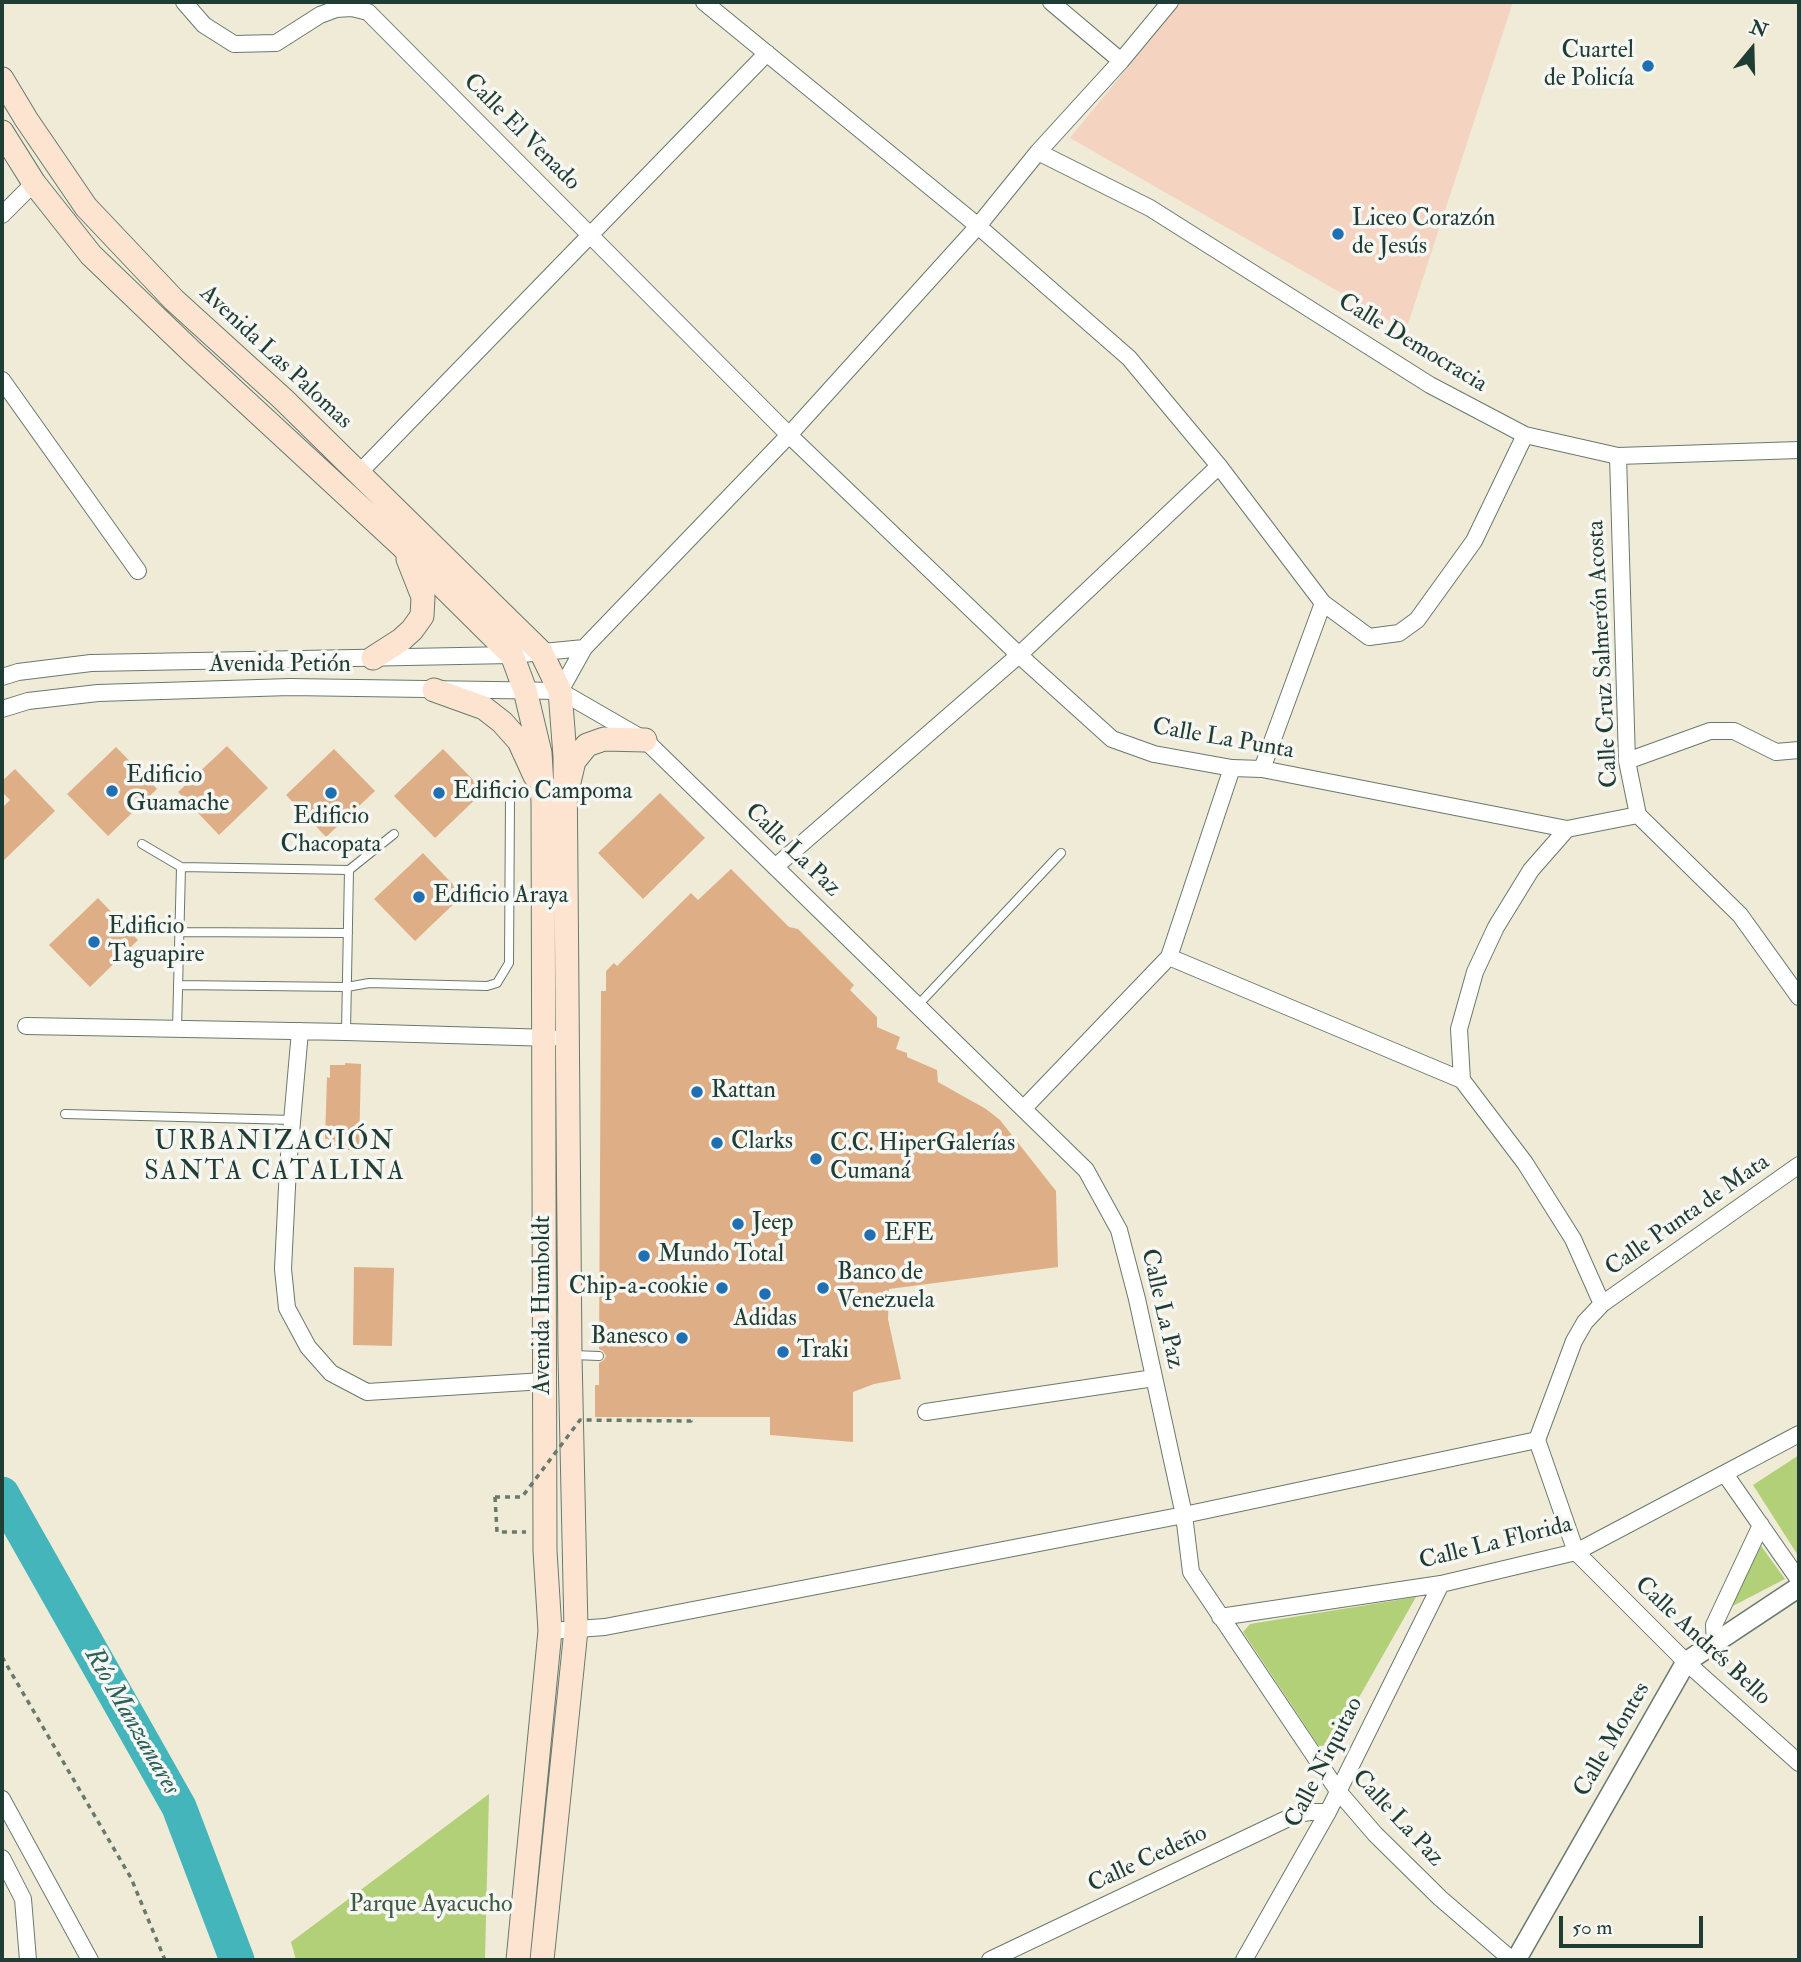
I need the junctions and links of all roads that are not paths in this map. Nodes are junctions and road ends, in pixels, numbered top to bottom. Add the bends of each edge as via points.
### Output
1 (184, 2) edge
2 (704, 2) edge
3 (1051, 2) edge
4 (1170, 2) edge
5 (766, 53) junction
6 (1121, 61) junction
7 (2, 79) edge
8 (26, 119) junction
9 (2, 132) edge
10 (1038, 152) junction
11 (34, 183) junction
12 (2, 215) edge
13 (978, 226) junction
14 (591, 236) junction
15 (2, 380) edge
16 (789, 435) junction
17 (1525, 435) junction
18 (1799, 450) edge
19 (1618, 456) junction
20 (1219, 466) junction
21 (359, 472) junction
22 (402, 546) junction
23 (138, 571) dead end
24 (1323, 603) junction
25 (584, 648) junction
26 (541, 652) junction
27 (512, 655) junction
28 (1019, 655) junction
29 (373, 658) junction
30 (2, 677) edge
31 (434, 690) junction
32 (525, 690) junction
33 (560, 691) junction
34 (2, 709) edge
35 (645, 740) junction
36 (1799, 750) edge
37 (1628, 761) junction
38 (1232, 768) junction
39 (1262, 769) junction
40 (542, 792) junction
41 (565, 795) junction
42 (510, 799) dead end
43 (1638, 815) junction
44 (1567, 829) junction
45 (394, 834) dead end
46 (142, 844) dead end
47 (1060, 853) dead end
48 (181, 867) junction
49 (775, 867) junction
50 (349, 870) junction
51 (180, 932) junction
52 (348, 933) junction
53 (1169, 957) junction
54 (178, 985) junction
55 (347, 987) junction
56 (1799, 997) edge
57 (918, 1005) junction
58 (26, 1026) dead end
59 (177, 1029) junction
60 (300, 1031) junction
61 (346, 1032) junction
62 (543, 1038) junction
63 (568, 1039) junction
64 (1462, 1080) junction
65 (1024, 1108) junction
66 (65, 1114) dead end
67 (293, 1120) junction
68 (1799, 1165) edge
69 (1602, 1304) junction
70 (570, 1355) junction
71 (599, 1356) dead end
72 (1154, 1378) junction
73 (544, 1381) junction
74 (926, 1412) dead end
75 (1799, 1434) edge
76 (1537, 1440) junction
77 (1725, 1474) junction
78 (1184, 1515) junction
79 (1761, 1525) junction
80 (1576, 1552) junction
81 (1799, 1580) edge
82 (1441, 1584) junction
83 (1799, 1587) edge
84 (1220, 1617) junction
85 (550, 1630) junction
86 (576, 1630) junction
87 (1715, 1643) junction
88 (1686, 1662) junction
89 (1799, 1763) edge
90 (1338, 1791) junction
91 (2, 1799) edge
92 (1328, 1812) junction
93 (529, 1846) junction
94 (554, 1846) junction
95 (2, 1858) edge
96 (28, 1960) edge
97 (90, 1960) edge
98 (518, 1960) edge
99 (542, 1960) edge
100 (990, 1960) edge
101 (1244, 1960) edge
102 (1514, 1960) edge

1 - 14 street, Calle El Venado via 204,26 234,44 276,43 335,9 368,12
2 - 5 street
3 - 6 street
4 - 6 street
5 - 13 street
5 - 14 street
6 - 10 street
7 - 8 main road, Avenida Las Palomas
8 - 9 main road
8 - 21 main road, Avenida Las Palomas via 86,208 174,300
9 - 11 main road
10 - 13 street
10 - 17 street, Calle Democracia via 1150,208 1430,385
11 - 12 street
11 - 22 main road via 91,255
13 - 16 street
13 - 20 street via 1129,358
14 - 16 street, Calle El Venado
14 - 21 street
15 - 23 street
16 - 25 street
16 - 28 street, Calle La Punta
17 - 19 street, Calle Democracia
17 - 24 street via 1474,541 1417,620 1399,633 1370,637
18 - 19 street, Calle Democracia
19 - 37 street, Calle Cruz Salmerón Acosta
20 - 24 street
20 - 28 street
21 - 26 main road, Avenida Las Palomas
22 - 27 main road
22 - 29 main road via 418,579 422,616 401,640
24 - 39 street
25 - 26 street, Avenida Petión
25 - 33 street
26 - 27 street, Avenida Petión
26 - 33 main road, Avenida Humboldt
27 - 29 street, Avenida Petión
27 - 32 main road, Avenida Humboldt
28 - 38 street, Calle La Punta via 1112,739 1154,754
28 - 49 street
29 - 30 street, Avenida Petión via 91,663
31 - 32 street, Avenida Petión
31 - 34 street, Avenida Petión via 290,687 98,693 27,701
31 - 40 main road via 484,708 502,722 519,741
32 - 33 street, Avenida Petión
32 - 40 main road, Avenida Humboldt via 540,753
33 - 35 street, Calle La Paz
33 - 41 main road, Avenida Humboldt
35 - 41 main road via 604,739 587,745 574,761
35 - 49 street, Calle La Paz
36 - 37 street via 1776,752 1734,731 1710,731
37 - 43 street, Calle Cruz Salmerón Acosta
38 - 39 street, Calle La Punta
38 - 53 street
39 - 44 street, Calle La Punta
40 - 62 main road, Avenida Humboldt
41 - 63 main road, Avenida Humboldt
42 - 55 lane via 509,963 504,974 487,986 369,983
43 - 44 street, Calle La Punta
43 - 56 street, Calle Cruz Salmerón Acosta via 1741,915
44 - 64 street via 1531,870 1475,972 1459,1028
45 - 50 lane
46 - 48 lane
47 - 57 lane
48 - 50 lane
48 - 51 lane
49 - 57 street, Calle La Paz
50 - 52 lane
51 - 52 lane
51 - 54 lane
52 - 55 lane
53 - 64 street
53 - 65 street
54 - 55 lane
54 - 59 lane
55 - 61 lane
57 - 65 street, Calle La Paz
58 - 59 street
59 - 60 street
60 - 61 street
60 - 67 street
61 - 62 street
62 - 63 street
62 - 73 main road, Avenida Humboldt
63 - 70 main road, Avenida Humboldt
64 - 69 street via 1525,1163 1573,1238
65 - 72 street, Calle La Paz via 1086,1170 1119,1230
66 - 67 lane
67 - 73 street via 284,1269 287,1308 308,1347 331,1373 367,1392
68 - 69 street, Calle Punta de Mata
69 - 76 street, Calle Punta de Mata via 1574,1341
70 - 71 lane
70 - 86 main road, Avenida Humboldt
72 - 74 street
72 - 78 street, Calle La Paz
73 - 85 main road, Avenida Humboldt
75 - 77 street, Calle La Florida
76 - 78 street
76 - 80 street
77 - 79 street
77 - 80 street, Calle La Florida
78 - 84 street, Calle La Paz via 1191,1572
78 - 86 street
79 - 81 street
79 - 87 street via 1714,1625
80 - 82 street, Calle La Florida
80 - 88 street, Calle Andrés Bello
82 - 84 street, Calle La Florida
82 - 90 street, Calle Niquitao
83 - 87 street, Calle Montes
84 - 90 street, Calle La Paz
85 - 86 street
85 - 93 main road, Avenida Humboldt
86 - 94 main road, Avenida Humboldt
87 - 88 street, Calle Montes
88 - 89 street, Calle Andrés Bello
88 - 102 street, Calle Montes
90 - 92 street, Calle Niquitao
90 - 102 street, Calle La Paz via 1440,1898
91 - 97 street
92 - 100 street, Calle Cedeño via 1297,1814
92 - 101 street, Calle Niquitao
93 - 94 main road
93 - 98 main road, Avenida Humboldt
94 - 99 main road, Avenida Humboldt
95 - 96 street via 23,1899

